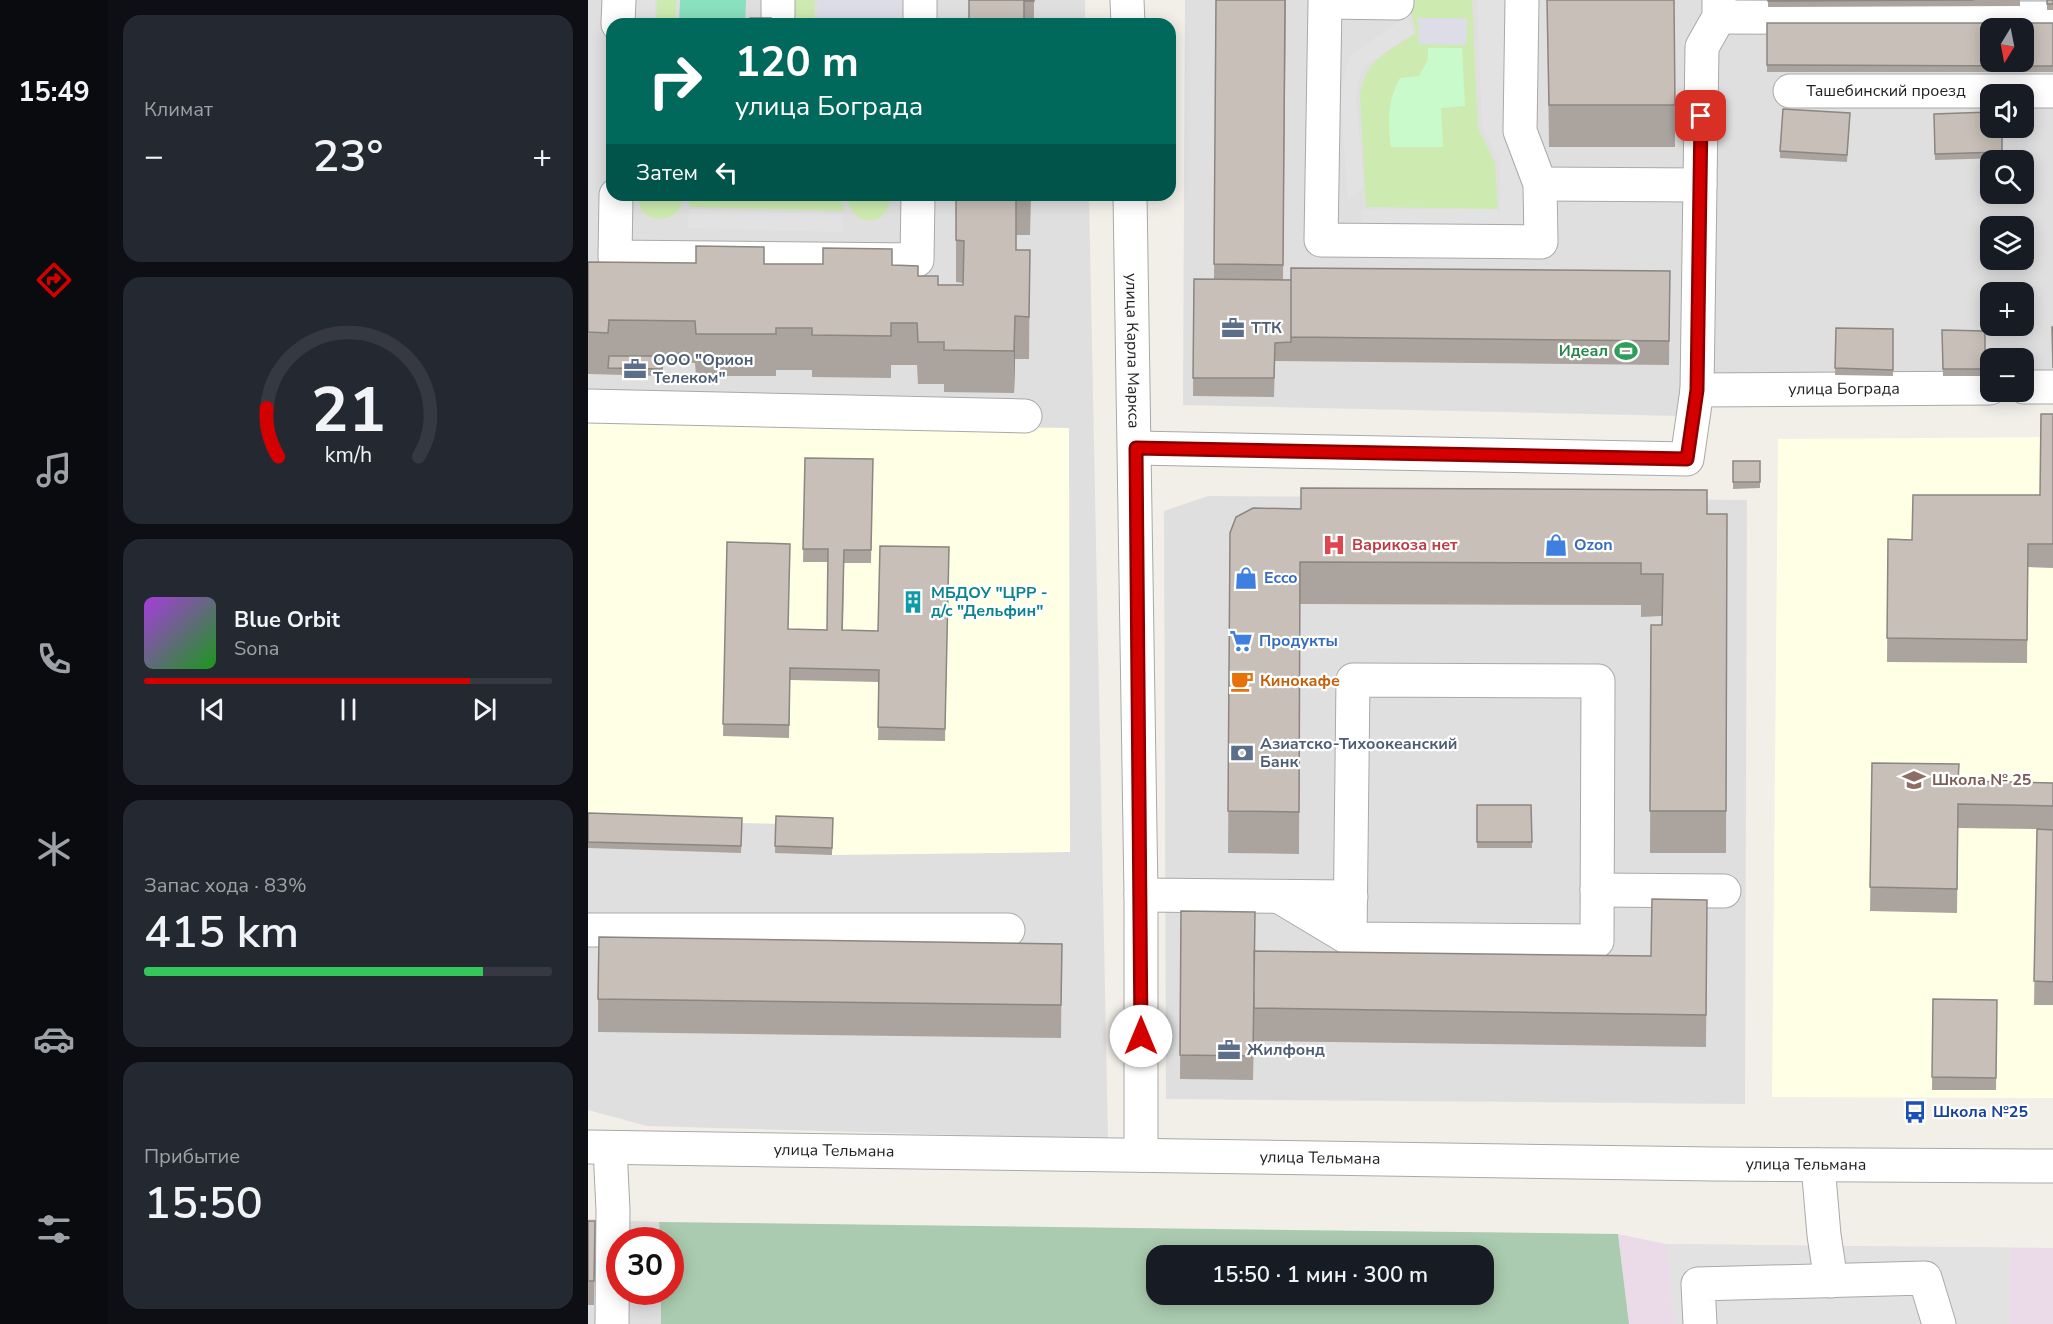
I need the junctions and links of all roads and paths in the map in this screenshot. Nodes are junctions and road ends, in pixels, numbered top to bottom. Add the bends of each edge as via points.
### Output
1 (619, 0) edge
2 (920, 0) edge
3 (1127, 0) edge
4 (1396, 0) edge
5 (1522, 0) edge
6 (1719, 9) edge
7 (2041, 12) edge
8 (618, 18) edge
9 (920, 18) edge
10 (1128, 18) edge
11 (1790, 91) dead end
12 (2053, 91) edge
13 (1540, 184) junction
14 (1700, 184) junction
15 (616, 201) edge
16 (918, 201) edge
17 (1130, 201) edge
18 (615, 257) junction
19 (588, 278) edge
20 (2034, 387) edge
21 (2053, 387) edge
22 (1980, 388) edge
23 (1697, 390) junction
24 (588, 406) edge
25 (1025, 416) dead end
26 (1136, 448) junction
27 (1597, 890) junction
28 (1724, 891) dead end
29 (1141, 895) junction
30 (1280, 897) junction
31 (1351, 897) junction
32 (588, 930) edge
33 (1008, 930) dead end
34 (1350, 939) junction
35 (599, 1148) edge
36 (1141, 1155) junction
37 (1818, 1165) junction
38 (2053, 1166) edge
39 (1831, 1281) junction
40 (612, 1324) edge
41 (1700, 1324) edge
42 (1940, 1324) edge

1 - 8 street
2 - 9 street
3 - 10 street
4 - 13 street via 1325,2 1321,240 1541,242
5 - 13 street via 1520,131
6 - 7 street
6 - 14 street via 1702,47
11 - 12 street, Ташебинский проезд
13 - 14 street
14 - 23 street
15 - 18 street
16 - 18 street via 917,260
17 - 26 street, улица Карла Маркса
18 - 19 street
20 - 21 street
22 - 23 street, улица Бограда
23 - 26 street via 1687,459
24 - 25 street
26 - 29 street, улица Карла Маркса
27 - 28 street
27 - 31 street via 1598,681 1353,680
27 - 34 street via 1597,940
29 - 30 street
29 - 36 street, улица Карла Маркса
30 - 31 street
30 - 34 street
31 - 34 street
32 - 33 street
35 - 36 street, улица Тельмана
35 - 40 street via 613,1210
36 - 37 street, улица Тельмана
37 - 38 street, улица Тельмана
37 - 39 street
39 - 41 street via 1698,1284
39 - 42 street via 1925,1278

